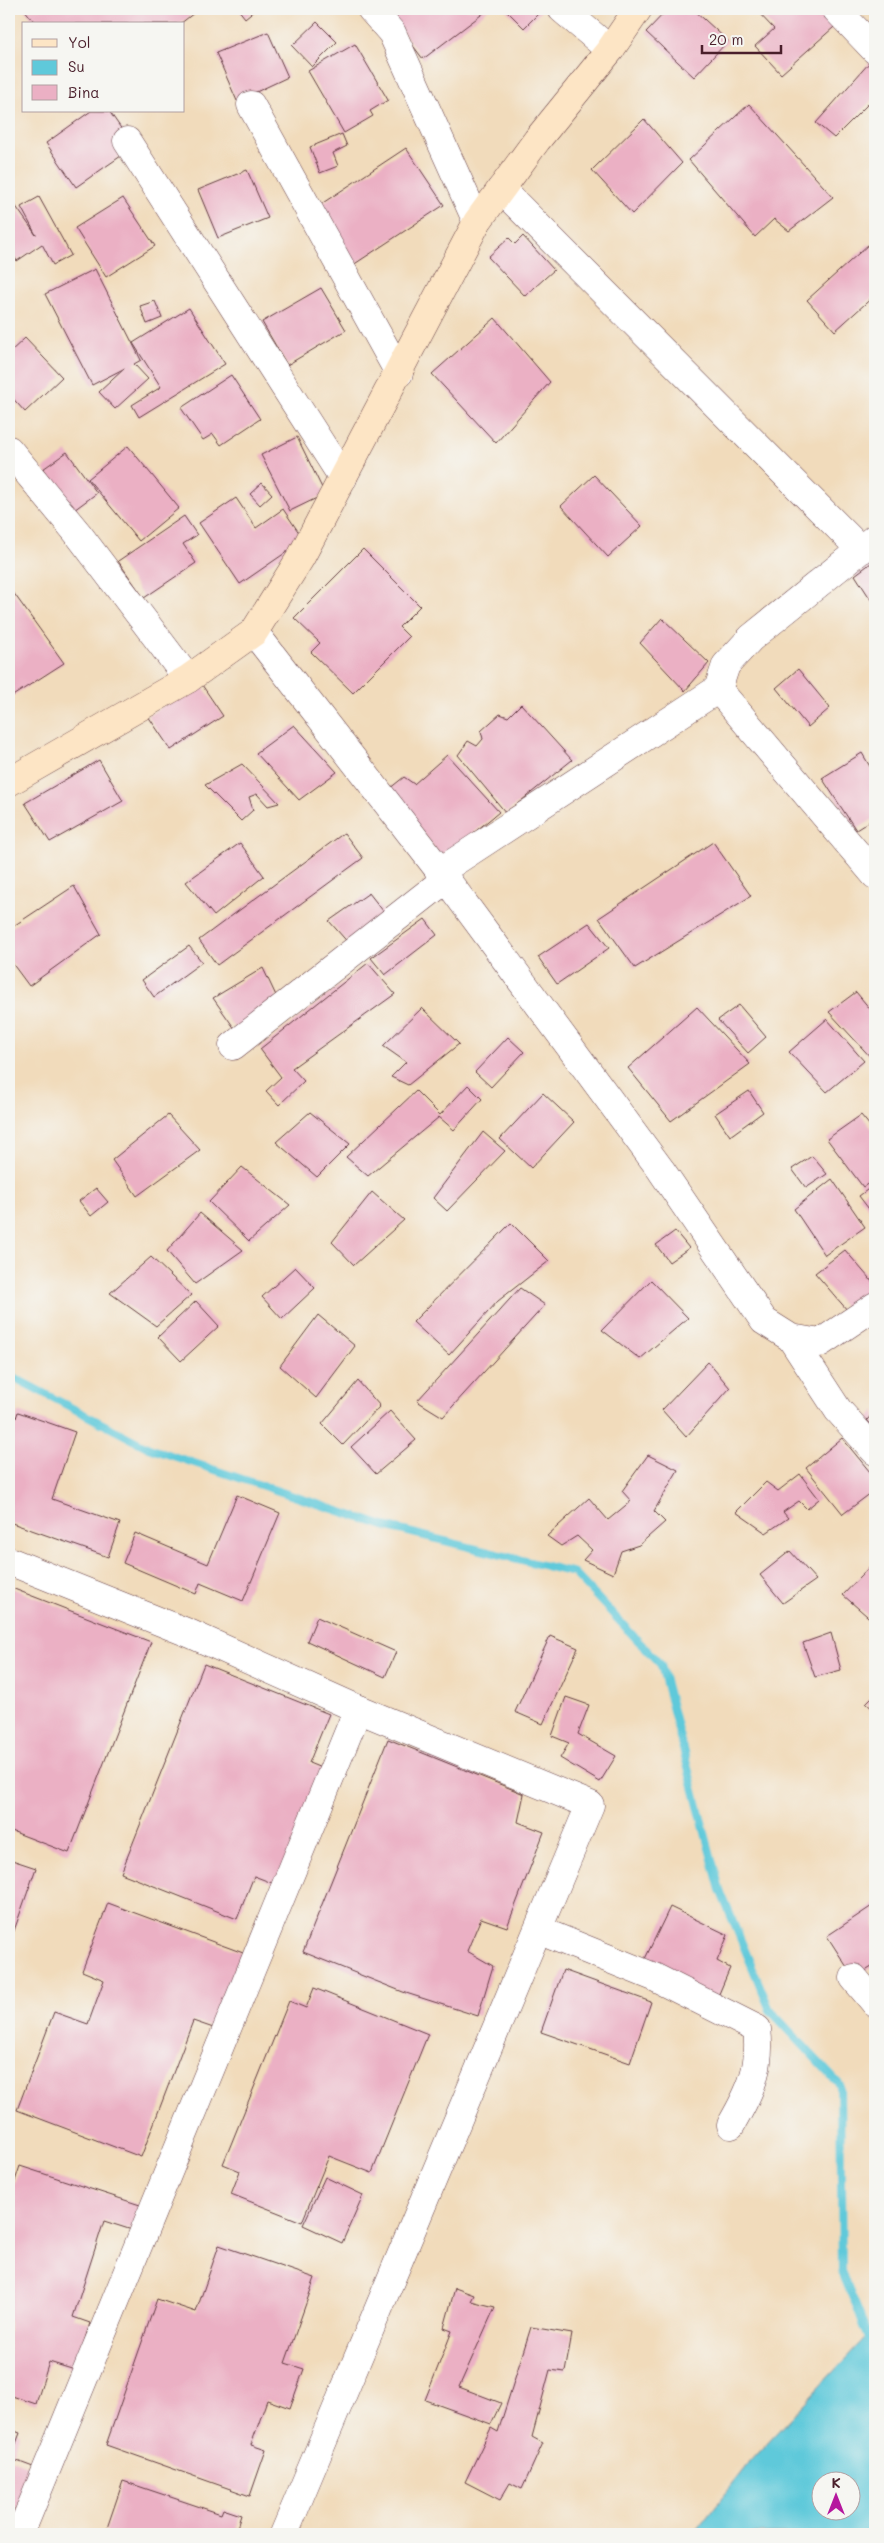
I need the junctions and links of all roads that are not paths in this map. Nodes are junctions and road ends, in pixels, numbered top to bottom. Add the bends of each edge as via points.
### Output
1 (372, 9) edge
2 (562, 9) edge
3 (638, 9) edge
4 (836, 9) edge
5 (610, 50) junction
6 (875, 50) edge
7 (251, 106) dead end
8 (127, 141) dead end
9 (501, 189) junction
10 (477, 222) junction
11 (398, 373) junction
12 (9, 450) edge
13 (343, 478) junction
14 (868, 544) edge
15 (254, 632) junction
16 (188, 679) junction
17 (718, 689) junction
18 (9, 782) edge
19 (443, 876) junction
20 (875, 876) edge
21 (233, 1046) dead end
22 (875, 1306) edge
23 (791, 1338) junction
24 (875, 1451) edge
25 (9, 1561) edge
26 (358, 1709) junction
27 (538, 1930) junction
28 (854, 1978) dead end
29 (875, 2003) edge
30 (731, 2125) dead end
31 (20, 2534) edge
32 (284, 2534) edge

1 - 10 street via 392,33
2 - 5 street
3 - 5 street
4 - 6 street
5 - 9 street via 536,140
7 - 11 street
8 - 13 street
9 - 10 street
9 - 14 street
10 - 11 street
11 - 13 street
12 - 16 street via 79,535
13 - 15 street
14 - 17 street via 751,638 726,665
15 - 16 street
15 - 19 street
16 - 18 street
17 - 19 street
17 - 20 street
19 - 21 street
19 - 23 street via 661,1170 764,1321
22 - 23 street via 820,1343
23 - 24 street via 838,1410
25 - 26 street via 191,1634
26 - 27 street via 590,1805
26 - 31 street
27 - 30 street via 654,1977 757,2029 760,2051 750,2092
27 - 32 street
28 - 29 street

